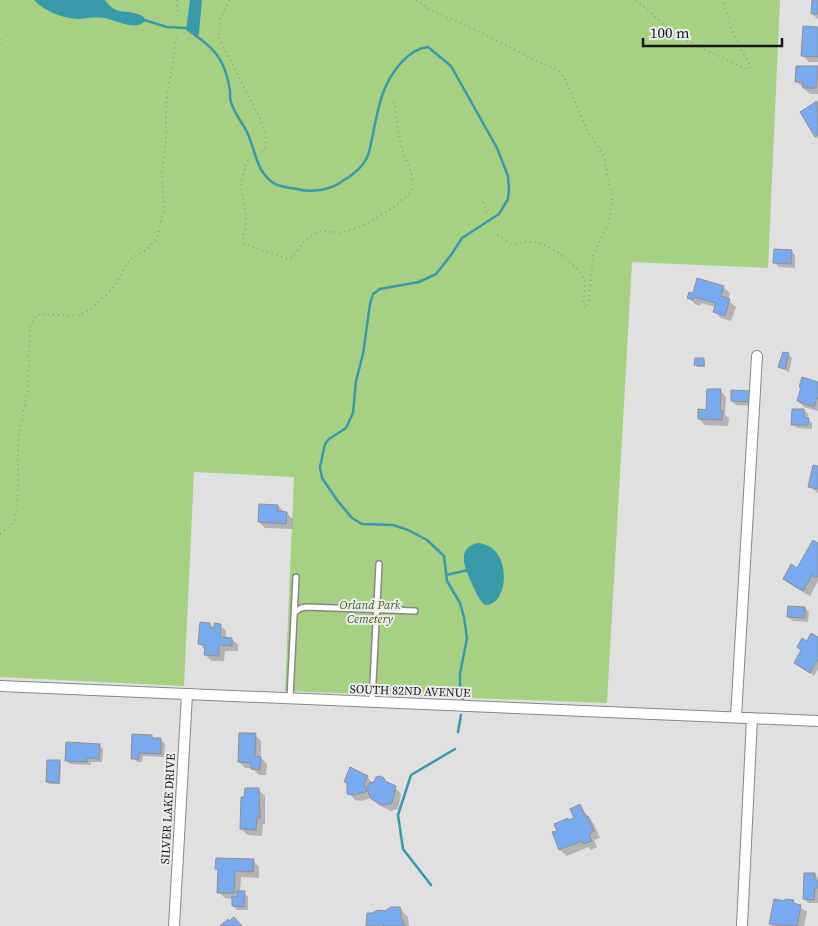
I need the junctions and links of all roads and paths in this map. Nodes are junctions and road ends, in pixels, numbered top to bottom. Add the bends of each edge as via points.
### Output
1 (177, 0) edge
2 (229, 0) edge
3 (416, 0) edge
4 (636, 0) edge
5 (723, 0) edge
6 (178, 20) dead end
7 (176, 35) dead end
8 (0, 38) edge
9 (0, 48) edge
10 (394, 101) dead end
11 (262, 152) dead end
12 (248, 160) dead end
13 (483, 202) dead end
14 (488, 216) dead end
15 (495, 233) dead end
16 (757, 356) dead end
17 (0, 534) edge
18 (379, 564) dead end
19 (296, 577) dead end
20 (377, 610) junction
21 (415, 611) dead end
22 (295, 612) junction
23 (0, 686) edge
24 (187, 694) junction
25 (290, 698) junction
26 (372, 702) junction
27 (736, 717) junction
28 (752, 718) junction
29 (818, 721) edge
30 (174, 926) edge
31 (742, 926) edge

1 - 6 path
2 - 11 path via 220,20 218,36 261,120 266,138
3 - 15 path via 434,12 559,71 587,130 604,157 612,199 611,211 607,229 593,256 587,307 583,302 583,277 565,258 542,244 531,241 511,244
4 - 5 path via 670,30 748,70 750,66 732,31
7 - 17 path via 166,102 162,174 165,202 157,238 146,250 129,260 114,287 91,309 77,316 40,314 32,321 27,399 18,440 16,514 13,523
8 - 9 path
10 - 12 path via 402,148 413,178 410,194 381,215 352,230 314,234 291,258 243,243 246,220 241,179
13 - 14 path
16 - 27 street
18 - 20 lane
19 - 22 lane
20 - 21 lane
20 - 22 lane via 307,607
20 - 26 lane
22 - 25 lane
23 - 24 street, SOUTH 82ND AVENUE
24 - 25 street, SOUTH 82ND AVENUE
24 - 30 street, SILVER LAKE DRIVE
25 - 26 street, SOUTH 82ND AVENUE
26 - 27 street, SOUTH 82ND AVENUE
27 - 28 street, SOUTH 82ND AVENUE
28 - 29 street, SOUTH 82ND AVENUE
28 - 31 street

